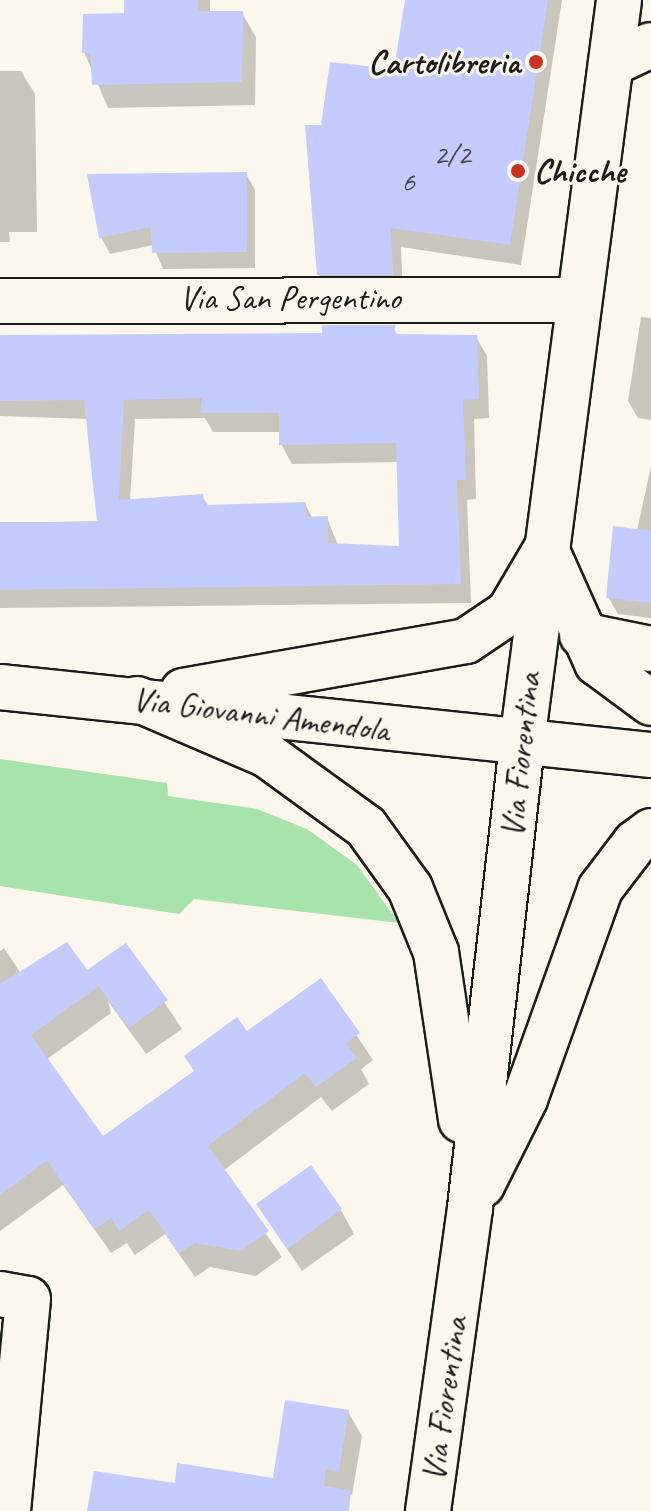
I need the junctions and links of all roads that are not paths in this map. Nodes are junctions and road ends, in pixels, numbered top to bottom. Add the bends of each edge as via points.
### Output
1 (619, 0) edge
2 (651, 45) edge
3 (611, 64) junction
4 (579, 300) junction
5 (0, 301) edge
6 (546, 549) junction
7 (595, 640) junction
8 (651, 649) edge
9 (0, 687) edge
10 (137, 699) junction
11 (651, 703) edge
12 (522, 742) junction
13 (651, 755) edge
14 (651, 831) edge
15 (470, 1208) junction
16 (0, 1294) edge
17 (8, 1511) edge
18 (428, 1511) edge

1 - 3 main road, Via Fiorentina
2 - 3 main road
3 - 4 main road, Via Fiorentina
4 - 5 main road, Via San Pergentino
4 - 6 main road, Via Fiorentina
6 - 7 main road
6 - 10 main road via 509,612 466,641
6 - 12 main road, Via Fiorentina
7 - 8 main road
7 - 11 main road via 597,663
9 - 10 main road, Via Giovanni Amendola
10 - 12 main road, Via Giovanni Amendola
10 - 15 main road via 267,755 366,827 410,888 436,952 452,1037
12 - 13 main road, Via Giovanni Amendola
12 - 15 main road, Via Fiorentina
14 - 15 main road via 635,843 600,889 525,1099
15 - 18 main road, Via Fiorentina
16 - 17 main road via 28,1299

